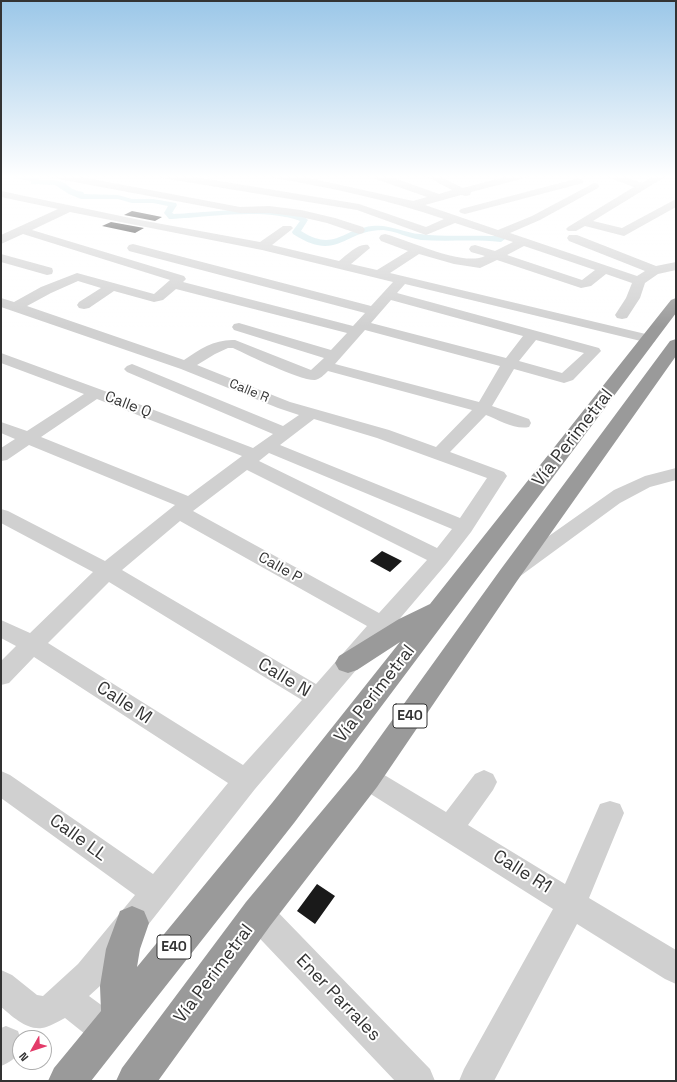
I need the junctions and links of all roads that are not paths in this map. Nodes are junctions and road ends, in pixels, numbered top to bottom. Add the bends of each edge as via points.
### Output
1 (31, 225) edge
2 (152, 225) edge
3 (160, 225) edge
4 (345, 225) edge
5 (411, 225) edge
6 (439, 225) edge
7 (473, 225) edge
8 (506, 225) edge
9 (519, 225) edge
10 (581, 225) edge
11 (598, 225) edge
12 (637, 225) edge
13 (287, 228) dead end
14 (513, 228) junction
15 (21, 230) junction
16 (359, 230) dead end
17 (498, 234) junction
18 (539, 236) dead end
19 (4, 237) edge
20 (385, 238) dead end
21 (523, 242) junction
22 (262, 246) junction
23 (133, 248) dead end
24 (364, 248) dead end
25 (475, 249) dead end
26 (417, 250) junction
27 (494, 256) junction
28 (297, 257) junction
29 (1, 258) edge
30 (676, 258) edge
31 (198, 265) junction
32 (341, 265) junction
33 (603, 270) junction
34 (655, 270) junction
35 (47, 271) dead end
36 (380, 274) junction
37 (176, 281) junction
38 (639, 281) junction
39 (400, 282) junction
40 (113, 286) junction
41 (388, 295) junction
42 (477, 298) junction
43 (1, 302) edge
44 (676, 303) edge
45 (84, 305) dead end
46 (15, 306) junction
47 (373, 311) junction
48 (622, 315) dead end
49 (239, 327) dead end
50 (360, 328) junction
51 (533, 334) junction
52 (649, 339) junction
53 (676, 344) edge
54 (154, 355) junction
55 (1, 358) edge
56 (330, 361) junction
57 (509, 364) junction
58 (186, 366) junction
59 (96, 393) junction
60 (483, 408) junction
61 (312, 413) junction
62 (523, 423) dead end
63 (1, 427) edge
64 (285, 433) junction
65 (28, 438) junction
66 (256, 454) junction
67 (439, 454) junction
68 (1, 456) edge
69 (676, 474) edge
70 (184, 508) junction
71 (1, 515) edge
72 (464, 527) junction
73 (440, 558) junction
74 (106, 571) junction
75 (509, 575) junction
76 (441, 608) junction
77 (381, 624) junction
78 (1, 628) edge
79 (33, 645) junction
80 (348, 663) junction
81 (1, 676) edge
82 (317, 698) junction
83 (367, 778) junction
84 (246, 781) junction
85 (484, 782) dead end
86 (1, 783) edge
87 (610, 813) dead end
88 (450, 828) junction
89 (156, 893) junction
90 (572, 903) junction
91 (258, 914) junction
92 (132, 923) junction
93 (676, 968) edge
94 (1, 986) edge
95 (65, 998) junction
96 (113, 1023) junction
97 (67, 1081) edge
98 (135, 1081) edge
99 (418, 1081) edge
100 (476, 1081) edge

1 - 15 street
2 - 28 street
3 - 22 street via 228,234
4 - 16 street
5 - 6 street via 426,231
7 - 17 street
8 - 14 street
9 - 14 street
10 - 34 street via 573,234
11 - 12 street via 624,232
13 - 22 street
14 - 17 street
14 - 18 street
15 - 19 street
15 - 37 street
17 - 21 street
20 - 26 street
21 - 27 street
21 - 33 street
22 - 28 street
23 - 31 street
24 - 32 street
25 - 27 street
26 - 27 street via 477,264 482,264
26 - 36 street
27 - 33 street via 581,284
28 - 32 street
28 - 39 street
29 - 35 street
30 - 34 street via 666,269
31 - 37 street
31 - 47 street
32 - 36 street
33 - 38 street
34 - 38 street
36 - 42 street
37 - 40 street via 154,298
37 - 50 street
38 - 48 street via 633,298
39 - 41 street
39 - 42 street
40 - 45 street
40 - 46 street via 77,277
41 - 47 street
41 - 51 street
42 - 52 street
43 - 46 street, Calle R
44 - 52 highway, Vía Perimetral / E40
46 - 54 street, Calle R
47 - 50 street
49 - 56 street
50 - 56 street
50 - 57 street
51 - 57 street
51 - 57 street via 594,351 564,378
52 - 76 highway, Vía Perimetral / E40
53 - 75 highway, Vía Perimetral / E40
54 - 58 street, Calle R
54 - 64 street via 132,369
55 - 59 street, Calle Q
56 - 58 street via 314,375 307,374 235,344 229,344 217,346
56 - 60 street
57 - 60 street
58 - 61 street, Calle R via 284,405
59 - 65 street
59 - 66 street, Calle Q
60 - 62 street
60 - 67 street
61 - 64 street
61 - 67 street, Calle R
63 - 65 street, Calle P
64 - 66 street
65 - 68 street
65 - 70 street, Calle P
66 - 70 street
66 - 72 street
66 - 73 street
67 - 72 street, Calle R via 498,476
69 - 75 street via 630,488
70 - 74 street
70 - 77 street, Calle P
71 - 74 street, Calle N
72 - 73 street
73 - 77 street
74 - 79 street
74 - 82 street, Calle N
75 - 83 highway, Vía Perimetral / E40
76 - 80 highway via 408,625
76 - 96 highway, Vía Perimetral / E40 via 283,813
77 - 80 street
78 - 79 street, Calle M
79 - 81 street
79 - 84 street, Calle M
80 - 82 street
82 - 84 street, Calle N
83 - 88 street, Calle R1
83 - 91 highway, Vía Perimetral / E40
84 - 89 street, Calle N
85 - 88 street
86 - 89 street, Calle LL
87 - 90 street
88 - 90 street, Calle R1
89 - 92 street, Calle N
90 - 93 street, Calle R1
90 - 100 street
91 - 98 highway, Vía Perimetral / E40
91 - 99 street, Ener Parrales
92 - 95 street, Calle N via 89,975
92 - 96 highway via 124,949
94 - 95 street, Calle N via 30,1010 42,1012
95 - 96 street
96 - 97 highway, Vía Perimetral / E40

